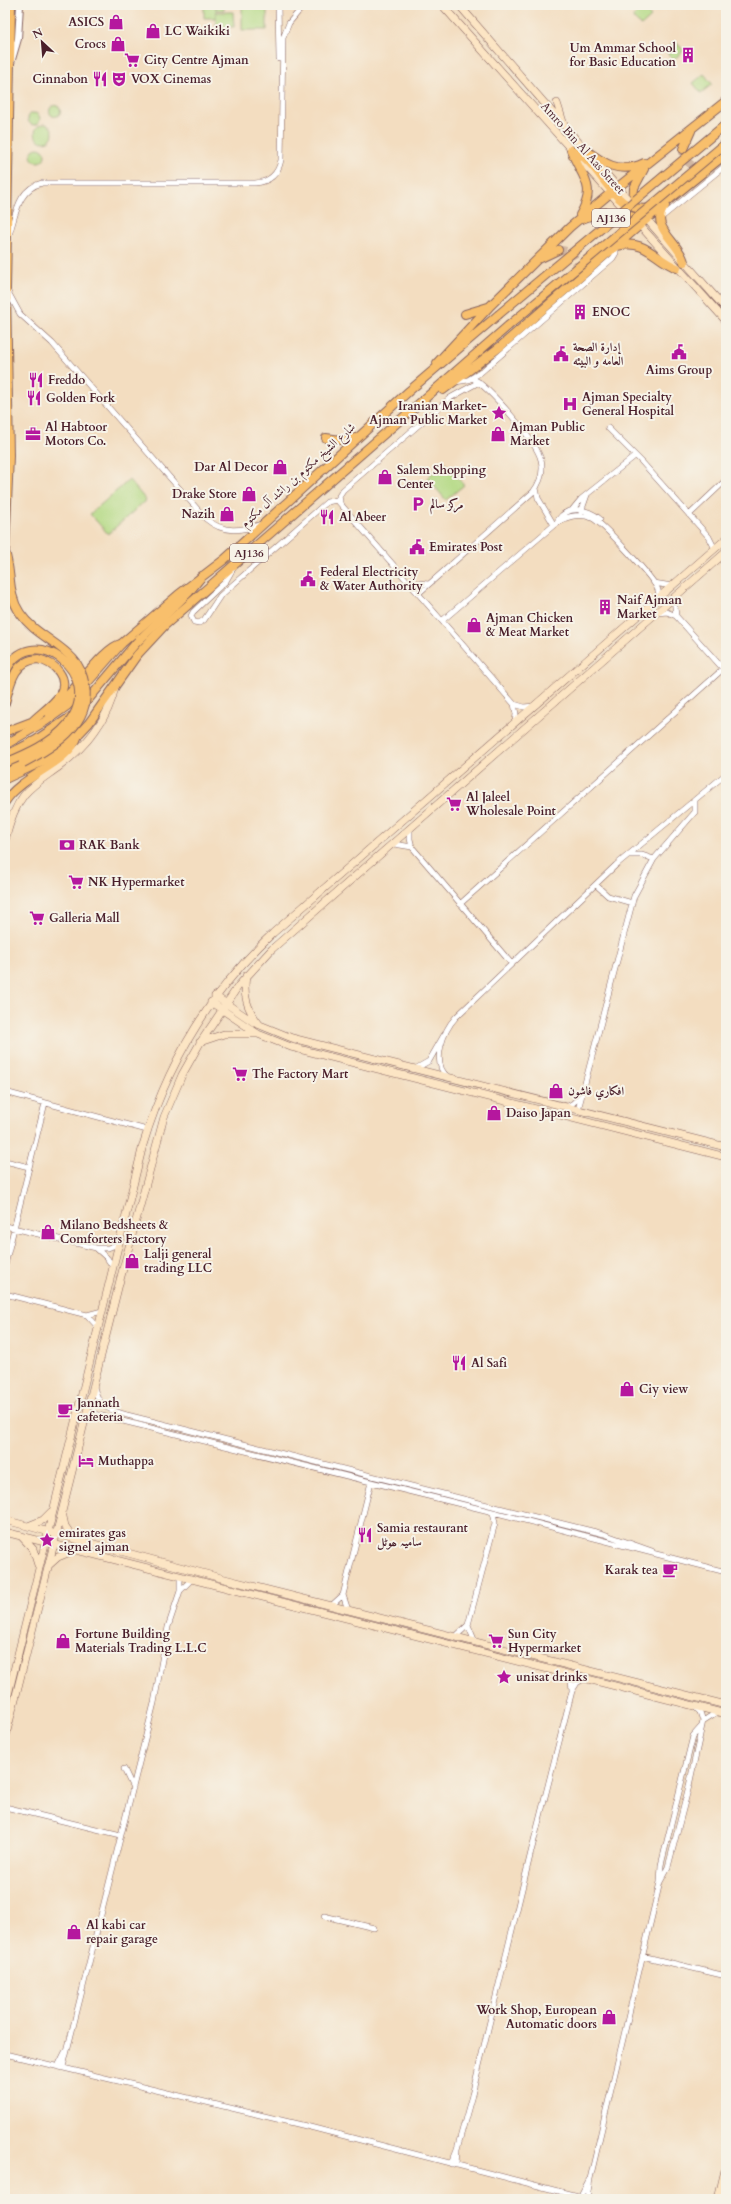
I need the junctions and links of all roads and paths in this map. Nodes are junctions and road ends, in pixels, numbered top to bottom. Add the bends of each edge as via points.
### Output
1 (11, 5) edge
2 (20, 5) edge
3 (278, 5) edge
4 (304, 5) edge
5 (442, 5) edge
6 (459, 5) edge
7 (505, 45) dead end
8 (495, 46) junction
9 (11, 64) junction
10 (282, 66) junction
11 (726, 101) edge
12 (557, 103) dead end
13 (726, 124) edge
14 (564, 127) junction
15 (692, 128) junction
16 (726, 143) edge
17 (583, 148) junction
18 (683, 149) dead end
19 (571, 150) junction
20 (726, 154) edge
21 (650, 160) junction
22 (714, 164) junction
23 (726, 165) edge
24 (701, 167) tunnel mouth
25 (614, 188) junction
26 (634, 188) junction
27 (670, 199) junction
28 (654, 207) junction
29 (630, 210) junction
30 (647, 220) junction
31 (575, 222) junction
32 (660, 222) junction
33 (640, 226) junction
34 (8, 238) junction
35 (616, 246) junction
36 (558, 250) dead end
37 (531, 265) junction
38 (681, 265) junction
39 (590, 268) junction
40 (576, 271) dead end
41 (590, 277) junction
42 (6, 289) junction
43 (565, 289) junction
44 (548, 304) junction
45 (489, 307) junction
46 (726, 309) edge
47 (465, 314) dead end
48 (546, 316) junction
49 (726, 321) edge
50 (428, 374) junction
51 (472, 378) junction
52 (454, 382) junction
53 (479, 382) junction
54 (427, 399) junction
55 (608, 428) dead end
56 (326, 438) dead end
57 (356, 438) junction
58 (635, 456) junction
59 (726, 480) edge
60 (536, 488) junction
61 (587, 494) junction
62 (340, 501) junction
63 (572, 510) junction
64 (581, 513) junction
65 (689, 515) junction
66 (262, 523) junction
67 (555, 523) junction
68 (726, 539) edge
69 (715, 549) junction
70 (5, 552) edge
71 (726, 552) edge
72 (235, 564) junction
73 (202, 576) junction
74 (408, 582) junction
75 (653, 583) junction
76 (428, 584) junction
77 (672, 586) junction
78 (419, 593) junction
79 (659, 598) junction
80 (674, 598) junction
81 (657, 613) junction
82 (676, 616) junction
83 (443, 620) junction
84 (121, 644) junction
85 (725, 670) edge
86 (5, 674) edge
87 (115, 684) junction
88 (5, 703) edge
89 (514, 704) junction
90 (535, 706) junction
91 (30, 724) junction
92 (514, 724) junction
93 (5, 732) edge
94 (78, 735) junction
95 (5, 745) edge
96 (5, 756) edge
97 (5, 763) edge
98 (5, 771) edge
99 (726, 774) edge
100 (454, 777) junction
101 (5, 779) edge
102 (694, 800) junction
103 (5, 802) edge
104 (420, 822) junction
105 (410, 830) junction
106 (5, 840) edge
107 (394, 844) junction
108 (412, 847) junction
109 (628, 855) junction
110 (654, 859) junction
111 (596, 886) junction
112 (632, 903) junction
113 (460, 904) junction
114 (511, 963) junction
115 (246, 976) junction
116 (213, 999) junction
117 (224, 1007) junction
118 (260, 1026) junction
119 (446, 1033) junction
120 (258, 1034) junction
121 (200, 1042) junction
122 (415, 1069) junction
123 (449, 1077) junction
124 (5, 1092) edge
125 (581, 1096) junction
126 (45, 1103) junction
127 (565, 1107) junction
128 (533, 1109) junction
129 (578, 1110) junction
130 (147, 1130) junction
131 (726, 1148) edge
132 (698, 1150) junction
133 (726, 1157) edge
134 (5, 1161) edge
135 (29, 1167) junction
136 (5, 1226) edge
137 (14, 1228) junction
138 (118, 1244) junction
139 (96, 1248) junction
140 (5, 1265) edge
141 (113, 1267) junction
142 (5, 1294) edge
143 (102, 1311) junction
144 (87, 1315) junction
145 (98, 1327) junction
146 (94, 1384) junction
147 (86, 1412) junction
148 (127, 1415) junction
149 (125, 1422) junction
150 (372, 1482) junction
151 (54, 1508) junction
152 (62, 1510) junction
153 (493, 1512) junction
154 (505, 1516) junction
155 (5, 1520) edge
156 (495, 1523) junction
157 (26, 1526) junction
158 (5, 1532) edge
159 (48, 1532) junction
160 (56, 1534) junction
161 (21, 1536) junction
162 (74, 1539) junction
163 (45, 1542) junction
164 (53, 1544) junction
165 (77, 1550) junction
166 (660, 1555) junction
167 (47, 1568) junction
168 (38, 1569) junction
169 (726, 1572) edge
170 (180, 1577) junction
171 (221, 1578) junction
172 (191, 1580) junction
173 (180, 1591) junction
174 (343, 1595) junction
175 (331, 1606) junction
176 (348, 1610) junction
177 (468, 1626) junction
178 (454, 1637) junction
179 (475, 1642) junction
180 (543, 1668) junction
181 (580, 1668) junction
182 (565, 1673) junction
183 (585, 1678) junction
184 (572, 1691) junction
185 (726, 1705) edge
186 (693, 1706) junction
187 (5, 1707) edge
188 (717, 1712) junction
189 (726, 1714) edge
190 (703, 1721) junction
191 (701, 1727) junction
192 (5, 1739) edge
193 (124, 1770) dead end
194 (133, 1788) junction
195 (5, 1807) edge
196 (121, 1835) junction
197 (660, 1882) junction
198 (324, 1916) dead end
199 (374, 1928) dead end
200 (642, 1956) junction
201 (726, 1976) edge
202 (5, 2054) edge
203 (60, 2066) junction
204 (457, 2150) junction
205 (450, 2164) junction
206 (456, 2165) junction
207 (726, 2166) edge
208 (590, 2179) junction
209 (580, 2197) junction
210 (588, 2199) edge
211 (718, 2199) edge

1 - 9 main road
2 - 9 street via 18,39
3 - 10 street via 279,57
4 - 10 street via 293,16 285,30
5 - 19 main road, Amro Bin Al Aas Street
6 - 8 main road, Amro Bin Al Aas Street
7 - 8 main road
8 - 14 main road, Amro Bin Al Aas Street
9 - 34 main road
10 - 34 street via 281,160 277,172 267,180 255,183 42,183 30,187 22,196
11 - 15 main road
12 - 14 main road
13 - 50 main road, شارع الشيخ مكتوم بن راشد آل مكتوم / AJ136, bridge
14 - 17 main road, Amro Bin Al Aas Street
15 - 18 main road
15 - 21 main road
16 - 54 main road, شارع الشيخ مكتوم بن راشد آل مكتوم / AJ136, bridge via 508,326
17 - 21 main road via 604,164 619,169 631,168
17 - 25 main road, Amro Bin Al Aas Street
19 - 25 main road
19 - 31 main road via 589,188 586,202
20 - 22 main road
21 - 25 main road
21 - 26 main road
22 - 24 main road
22 - 27 main road
23 - 32 street via 665,214
25 - 29 main road
25 - 31 main road
26 - 28 main road via 638,201 645,206
26 - 29 main road
27 - 28 main road
27 - 30 main road
27 - 32 main road via 661,211
28 - 29 main road
29 - 30 main road
29 - 31 main road via 601,212
29 - 33 main road
29 - 35 main road via 625,231
30 - 33 main road
30 - 38 main road
31 - 37 main road
32 - 38 main road via 662,229 680,252
33 - 35 main road
33 - 38 main road
34 - 42 main road
35 - 38 main road via 641,246 668,264
35 - 39 main road
35 - 41 street via 614,257
36 - 37 main road
37 - 45 main road
38 - 46 main road via 697,275
38 - 49 main road
39 - 41 main road
39 - 43 main road
40 - 43 main road
41 - 48 street
42 - 66 street via 25,320 52,343 206,519 216,526 230,530 244,529
42 - 70 main road via 9,456
43 - 44 main road
44 - 48 main road
44 - 52 main road via 501,346
45 - 47 main road
45 - 50 main road
48 - 51 street
50 - 57 main road, شارع الشيخ مكتوم بن راشد آل مكتوم / AJ136
51 - 52 street
51 - 53 street
52 - 54 main road
53 - 60 street via 537,450 542,462 542,471
53 - 62 street via 450,398 342,490
54 - 72 main road, شارع الشيخ مكتوم بن راشد آل مكتوم / AJ136
55 - 58 street
56 - 57 main road
57 - 66 main road, شارع الشيخ مكتوم بن راشد آل مكتوم / AJ136
58 - 61 street
58 - 65 street
59 - 65 street
60 - 67 street via 538,498
60 - 76 street
61 - 63 street
61 - 64 street
62 - 72 street via 332,499 327,502 220,596 204,620 194,622 191,616 193,612 226,581
62 - 74 street
63 - 64 street
63 - 67 street via 562,515
64 - 67 street
64 - 75 street via 597,517
65 - 69 street via 711,539
66 - 73 main road, شارع الشيخ مكتوم بن راشد آل مكتوم / AJ136
67 - 83 street
68 - 69 main road
69 - 77 main road
70 - 98 main road, bridge via 10,589 19,612 36,632 72,658 81,671 86,689 83,711 69,732 51,748
71 - 80 main road
72 - 87 main road, شارع الشيخ مكتوم بن راشد آل مكتوم / AJ136 via 149,640
73 - 84 main road, شارع الشيخ مكتوم بن راشد آل مكتوم / AJ136
73 - 96 main road via 136,644 76,713 48,733
74 - 76 street
74 - 78 street
75 - 77 street
75 - 79 street
76 - 78 street
77 - 79 main road
78 - 83 street
79 - 90 main road
80 - 81 main road
80 - 82 street
81 - 82 street via 667,612
81 - 104 main road
82 - 85 street
83 - 89 street
84 - 91 main road via 110,649 64,702
84 - 95 main road, شارع الشيخ مكتوم بن راشد آل مكتوم / AJ136 via 67,706
85 - 113 street
86 - 97 main road, bridge via 12,661 22,653 46,651 58,656 70,666 80,690 77,708 67,725 43,745
87 - 94 main road, شارع الشيخ مكتوم بن راشد آل مكتوم / AJ136 via 89,724
87 - 106 main road via 112,699 91,736 68,760 34,786 20,801
88 - 91 main road via 12,677 23,664 38,659 55,667 62,677 61,692 51,706
89 - 90 street via 524,707
89 - 92 street
90 - 92 main road
91 - 93 main road
92 - 100 main road
94 - 101 main road, شارع الشيخ مكتوم بن راشد آل مكتوم / AJ136 via 48,759
94 - 103 main road via 69,751 16,787
99 - 102 street
100 - 104 main road via 420,812
100 - 116 main road via 273,933 237,969
102 - 109 street
102 - 110 street via 695,812
104 - 105 main road
105 - 107 main road
105 - 108 street
107 - 108 street
107 - 115 main road via 289,933
108 - 113 street
109 - 110 street via 642,855
109 - 111 street
110 - 112 street
111 - 112 street via 608,896
111 - 114 street
112 - 125 street
113 - 114 street
114 - 119 street via 456,1017
115 - 117 main road
115 - 118 main road via 247,1004
116 - 117 main road
116 - 130 main road via 173,1064
117 - 118 main road
117 - 120 main road
117 - 121 main road
118 - 122 main road via 297,1039
119 - 122 street via 429,1061
119 - 123 street via 439,1062 443,1072
120 - 121 main road via 224,1034
120 - 128 main road via 291,1047
121 - 146 main road via 177,1085 160,1131
122 - 123 main road
123 - 127 main road
124 - 126 street
125 - 127 street
125 - 129 street
126 - 130 street
126 - 135 street
127 - 129 main road
128 - 129 main road via 541,1107 570,1113
128 - 132 main road
129 - 131 main road
130 - 138 main road
131 - 132 main road via 706,1145
132 - 133 main road
134 - 135 street
135 - 137 street
136 - 137 street
137 - 139 street
137 - 140 street
138 - 139 street via 108,1248
138 - 141 main road
139 - 141 street
141 - 143 main road
142 - 144 street
143 - 144 street
143 - 145 main road
144 - 145 street
145 - 151 main road
146 - 147 main road
146 - 148 street via 101,1404
147 - 149 street
147 - 152 main road
148 - 149 street
148 - 166 street via 604,1534
149 - 150 street
150 - 153 street
150 - 174 street
151 - 157 main road via 43,1520
151 - 159 main road
152 - 160 main road
152 - 162 main road via 65,1526
153 - 154 street
153 - 156 street
154 - 156 street
154 - 166 street
155 - 157 main road
156 - 177 street
157 - 159 main road
158 - 161 main road
159 - 160 main road
159 - 163 main road
160 - 162 main road
160 - 164 main road
161 - 163 main road
161 - 168 main road via 33,1549
162 - 171 main road
163 - 164 main road
163 - 168 main road
164 - 165 main road
164 - 167 main road
165 - 167 main road via 58,1557
165 - 170 main road
166 - 169 street
167 - 192 main road
168 - 187 main road
170 - 171 main road via 188,1573 214,1579
170 - 172 main road
170 - 173 street
171 - 175 main road
172 - 173 street
172 - 180 main road
173 - 194 street via 168,1627 154,1703
174 - 175 street
174 - 176 street
175 - 176 main road
176 - 178 main road
177 - 178 street
177 - 179 street
178 - 179 main road
179 - 181 main road
180 - 181 main road via 554,1667 575,1672
180 - 182 main road
181 - 185 main road
182 - 183 main road
182 - 184 street via 571,1681
183 - 184 street via 577,1683
183 - 186 main road
184 - 204 street
186 - 188 main road
186 - 190 street via 700,1712
188 - 189 main road
188 - 190 street
190 - 191 street
191 - 197 street via 701,1736 667,1871
191 - 197 street via 695,1732 692,1740 660,1869
193 - 194 street
194 - 196 street
195 - 196 street
196 - 203 street
197 - 200 street
198 - 199 street
200 - 201 street
200 - 208 street
202 - 203 street
203 - 205 street
204 - 205 street
204 - 206 street
205 - 206 street
206 - 209 street
207 - 211 main road
208 - 209 street
208 - 210 street
209 - 210 street

